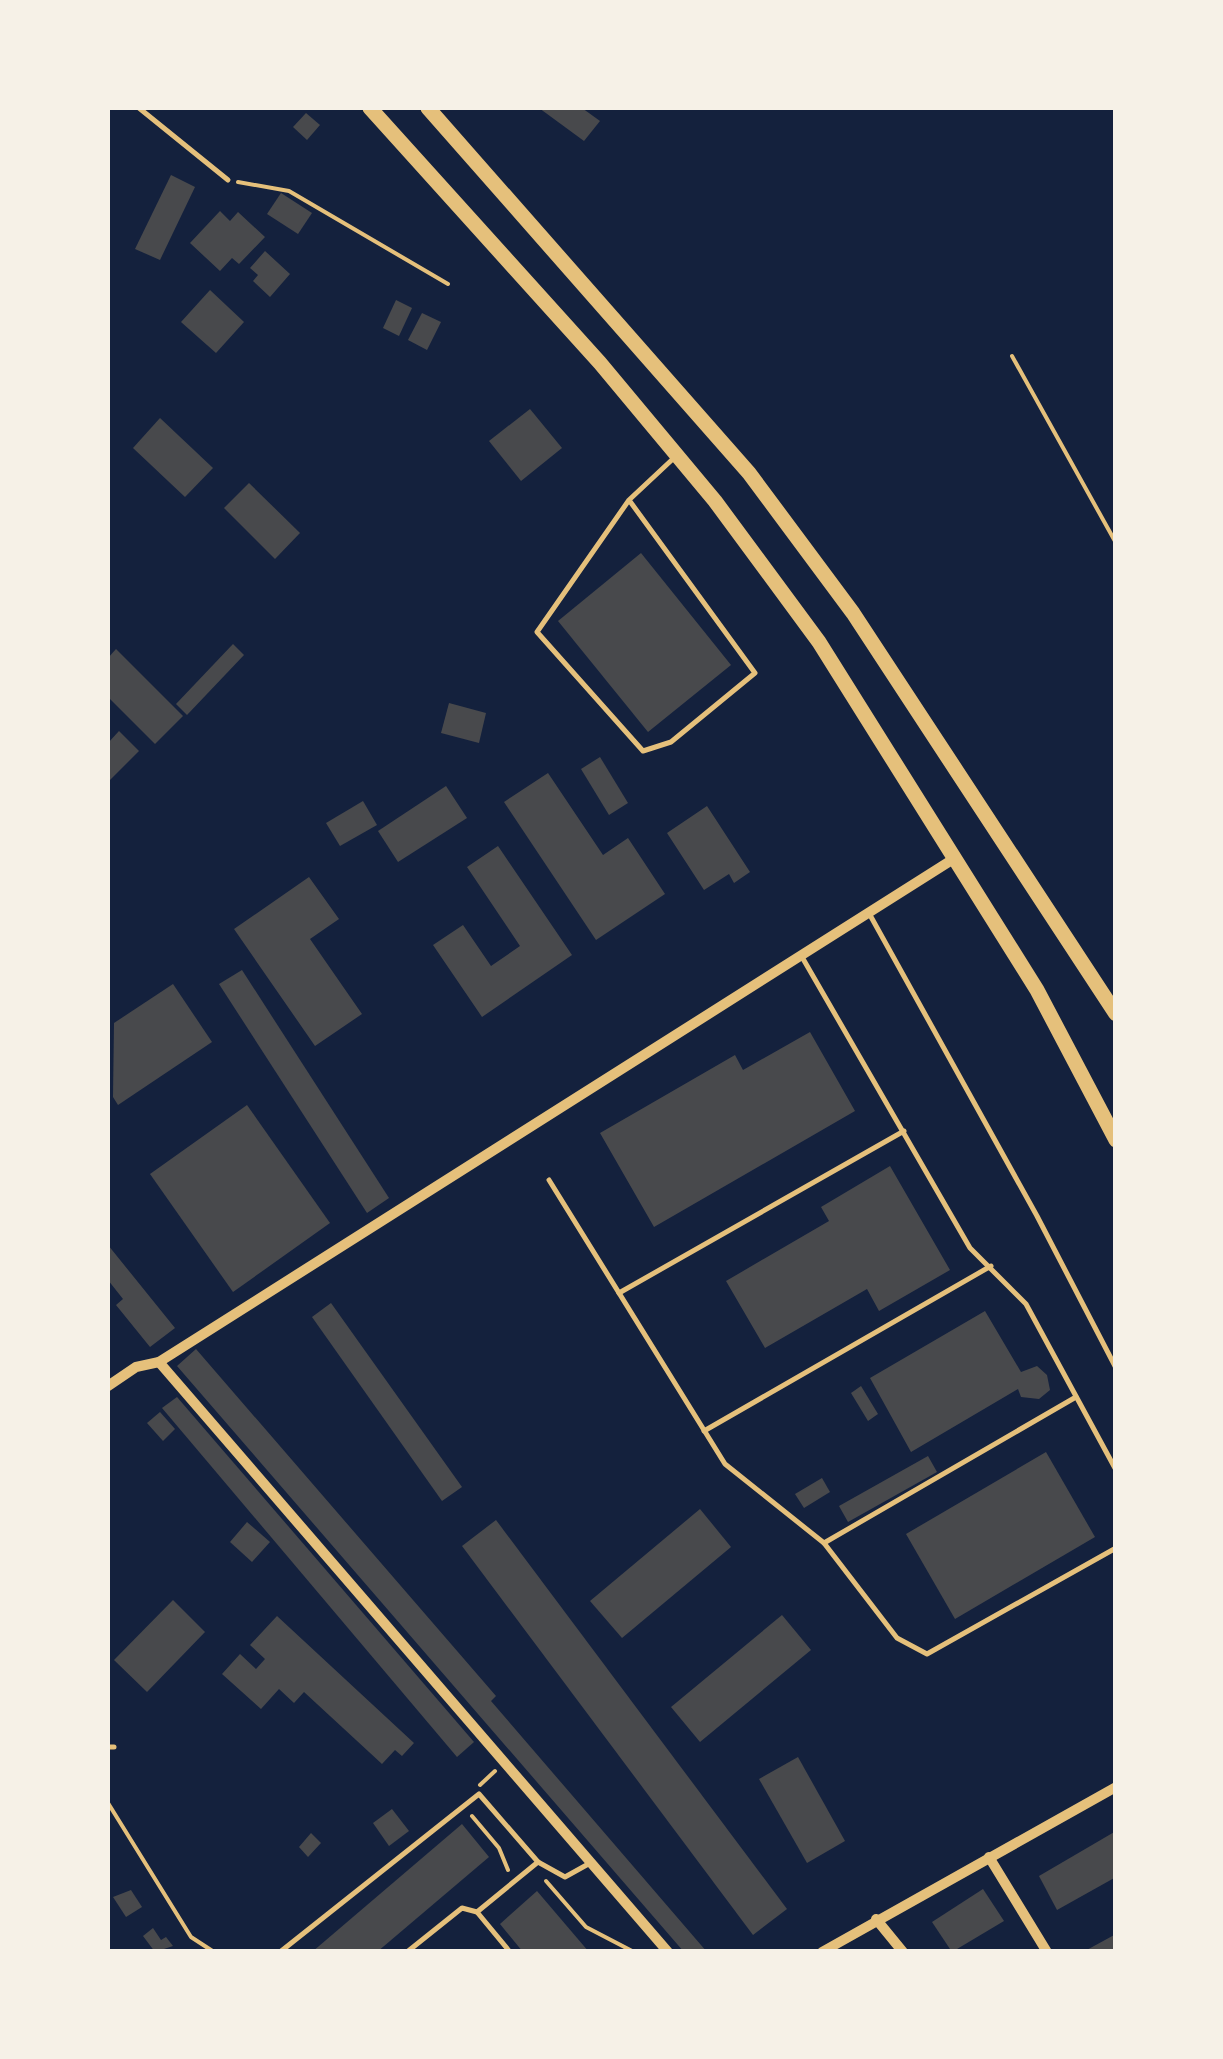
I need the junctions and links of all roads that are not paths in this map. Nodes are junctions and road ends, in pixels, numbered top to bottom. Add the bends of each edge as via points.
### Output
1 (140, 108) edge
2 (370, 108) edge
3 (428, 108) edge
4 (228, 180) road end
5 (676, 455) junction
6 (629, 500) junction
7 (955, 858) junction
8 (870, 915) junction
9 (802, 956) junction
10 (1116, 1014) edge
11 (904, 1132) junction
12 (1116, 1140) edge
13 (549, 1180) dead end
14 (990, 1266) junction
15 (619, 1294) junction
16 (160, 1362) junction
17 (1116, 1368) edge
18 (108, 1386) edge
19 (1076, 1397) junction
20 (704, 1432) junction
21 (1116, 1470) edge
22 (824, 1543) junction
23 (1116, 1548) edge
24 (1116, 1787) edge
25 (989, 1857) junction
26 (538, 1862) junction
27 (593, 1862) junction
28 (478, 1912) junction
29 (876, 1919) junction
30 (280, 1952) edge
31 (407, 1952) edge
32 (510, 1952) edge
33 (668, 1952) edge
34 (822, 1952) edge
35 (903, 1952) edge
36 (1048, 1952) edge

1 - 4 lane
2 - 5 main road
3 - 10 main road via 749,473 853,613
5 - 6 lane
5 - 7 main road via 819,642
6 - 6 lane via 538,632 643,751 671,742 755,673
7 - 8 street
7 - 12 main road via 1037,990
8 - 9 street
8 - 17 lane
9 - 11 lane
9 - 16 street
11 - 14 lane via 970,1248
11 - 15 lane
13 - 15 lane
14 - 19 lane via 1026,1304
14 - 20 lane
15 - 20 lane
16 - 18 street via 136,1367
16 - 27 street
19 - 21 lane
19 - 22 lane
20 - 22 lane via 724,1464
22 - 23 lane via 897,1638 928,1654
24 - 25 street
25 - 29 street
25 - 36 street
26 - 27 lane via 566,1877
26 - 28 lane
26 - 30 lane via 478,1794
27 - 33 street
28 - 31 lane via 462,1908
28 - 32 lane
29 - 34 street
29 - 35 street

